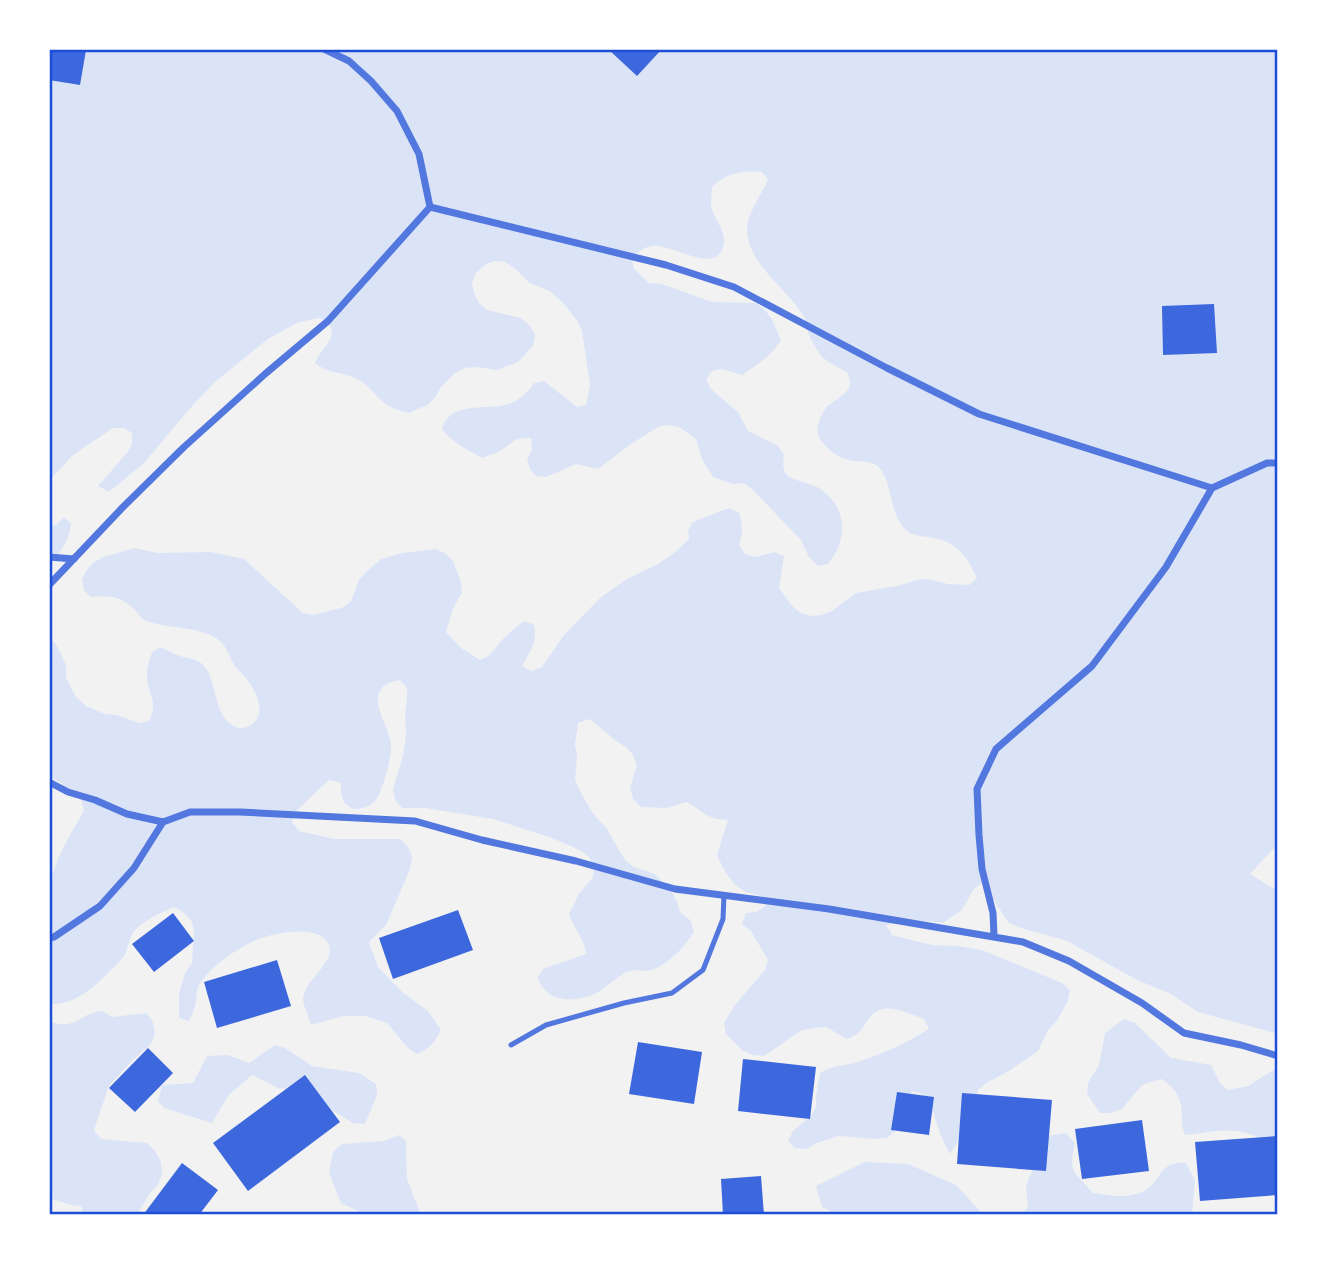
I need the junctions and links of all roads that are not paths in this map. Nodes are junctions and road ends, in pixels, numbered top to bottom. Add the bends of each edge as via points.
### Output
1 (324, 49) edge
2 (430, 207) junction
3 (1278, 463) edge
4 (1212, 488) junction
5 (49, 556) edge
6 (74, 559) junction
7 (49, 585) edge
8 (49, 782) edge
9 (163, 822) junction
10 (724, 895) junction
11 (994, 936) junction
12 (49, 938) edge
13 (511, 1045) dead end
14 (1278, 1056) edge

1 - 2 street via 349,61 397,111 419,154
2 - 4 street via 666,265 734,287 979,414
2 - 6 street via 328,321 184,447
3 - 4 street via 1267,463
4 - 11 street via 1166,567 1092,666 996,748 977,789 982,869
5 - 6 street
6 - 7 street
8 - 9 street via 127,814
9 - 10 street via 190,812 415,821 675,889
9 - 12 street via 134,868 100,906
10 - 11 street
10 - 13 lane via 723,919 703,970 673,993 546,1025
11 - 14 street via 1069,961 1184,1033

